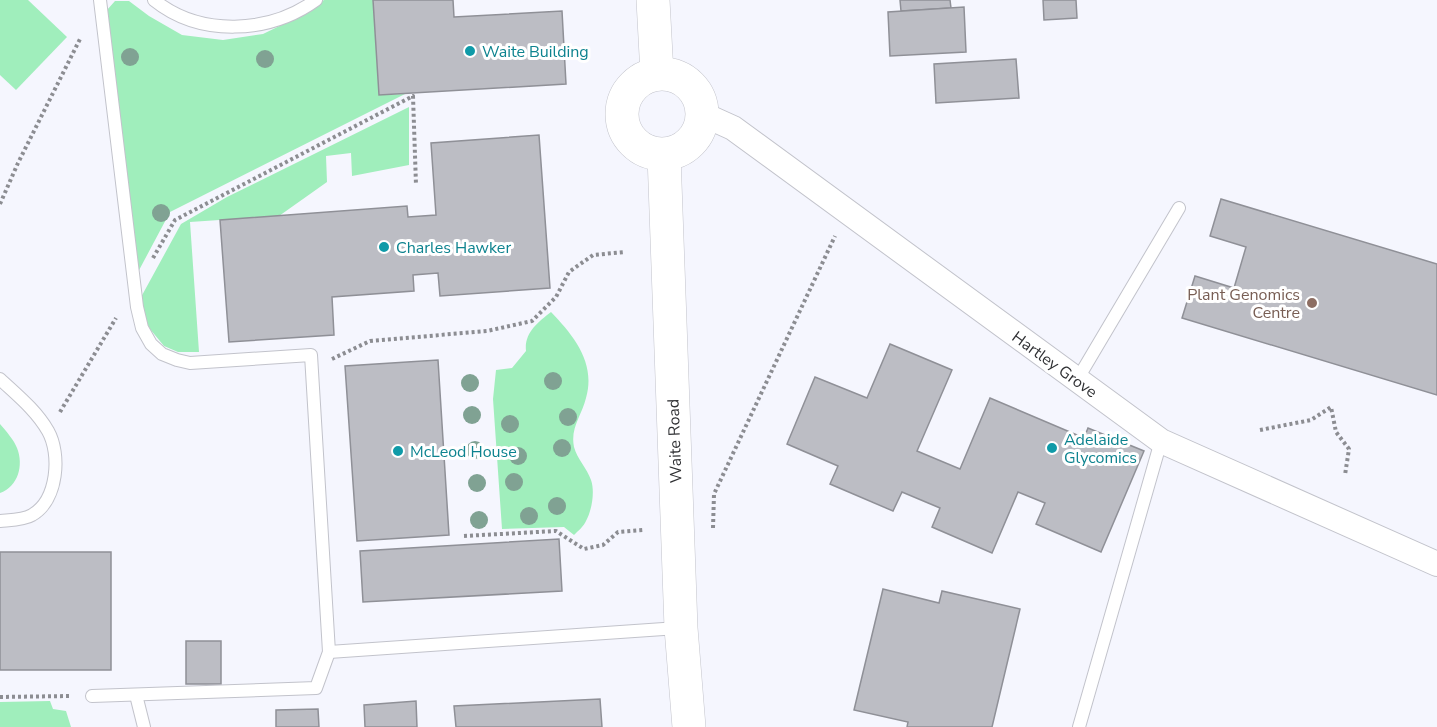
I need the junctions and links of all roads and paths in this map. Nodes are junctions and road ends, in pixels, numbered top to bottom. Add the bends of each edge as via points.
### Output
1 (100, 0) edge
2 (154, 0) edge
3 (316, 0) edge
4 (653, 0) edge
5 (85, 31) dead end
6 (657, 74) junction
7 (702, 114) junction
8 (664, 155) junction
9 (416, 185) dead end
10 (0, 204) edge
11 (1179, 208) dead end
12 (846, 211) junction
13 (625, 252) dead end
14 (135, 287) junction
15 (312, 368) junction
16 (0, 379) edge
17 (1077, 380) junction
18 (1260, 430) dead end
19 (48, 431) junction
20 (1161, 441) junction
21 (1345, 475) dead end
22 (0, 521) edge
23 (713, 528) dead end
24 (643, 530) dead end
25 (464, 536) dead end
26 (1437, 564) edge
27 (681, 628) junction
28 (329, 652) junction
29 (136, 695) junction
30 (92, 696) joint
31 (0, 697) edge
32 (144, 727) edge
33 (689, 727) edge
34 (1079, 727) edge

1 - 14 lane
2 - 3 lane via 185,18 217,26 247,26 286,17
4 - 6 street
5 - 10 path
6 - 7 street via 684,80 700,100
6 - 8 street via 633,86 625,97 622,123 638,147
7 - 8 street via 693,140
7 - 12 street, Hartley Grove via 733,128
8 - 27 street, Waite Road
9 - 14 path via 413,96 175,220
11 - 17 lane
12 - 17 street, Hartley Grove
12 - 23 path via 714,494
13 - 15 path via 593,255 569,272 555,297 532,321 487,331 370,341
14 - 15 lane via 142,328 162,354 190,363 311,355
14 - 19 path
15 - 28 lane
16 - 19 lane
17 - 20 street, Hartley Grove
18 - 21 path via 1311,420 1331,407 1336,432 1349,449
19 - 22 lane via 56,450 56,468 44,504 32,515
20 - 26 street, Hartley Grove
20 - 34 lane
24 - 25 path via 618,532 603,545 584,549 556,531
27 - 28 lane
27 - 33 street, Waite Road
28 - 29 lane via 316,688
29 - 30 lane
29 - 32 lane
30 - 31 path

